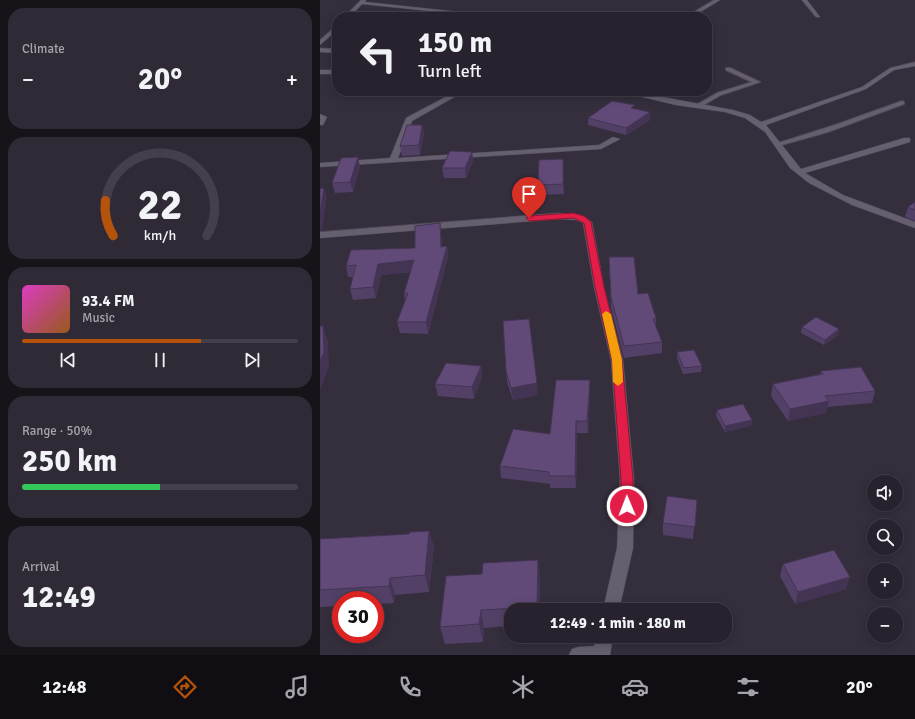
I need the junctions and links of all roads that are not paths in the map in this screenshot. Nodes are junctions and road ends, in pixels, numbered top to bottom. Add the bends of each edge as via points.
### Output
1 (718, 0) edge
2 (804, 0) edge
3 (361, 3) edge
4 (352, 12) edge
5 (453, 12) edge
6 (697, 12) edge
7 (818, 16) dead end
8 (332, 32) edge
9 (320, 43) edge
10 (320, 50) edge
11 (332, 51) edge
12 (915, 64) edge
13 (728, 69) dead end
14 (320, 72) edge
15 (332, 72) edge
16 (452, 96) edge
17 (646, 96) edge
18 (902, 102) dead end
19 (698, 106) junction
20 (320, 116) edge
21 (320, 123) edge
22 (762, 124) junction
23 (616, 139) dead end
24 (907, 140) dead end
25 (778, 144) junction
26 (393, 160) junction
27 (320, 165) edge
28 (799, 172) junction
29 (915, 225) edge
30 (321, 236) edge
31 (613, 603) edge
32 (604, 643) edge
33 (601, 654) edge
34 (578, 655) edge

1 - 6 street
2 - 7 street
3 - 4 street
3 - 5 street
8 - 9 street
10 - 11 street
12 - 22 street via 892,69 864,88
13 - 19 lane via 757,82 719,94
14 - 15 street
16 - 26 street via 410,120
17 - 19 street
18 - 25 lane via 854,123
19 - 22 street via 738,113
20 - 21 street via 323,117
22 - 25 street
23 - 26 street via 601,147
24 - 28 street
25 - 28 street via 786,159
26 - 27 street
28 - 29 street via 818,186 837,195
30 - 31 street via 567,216 578,217 587,222 599,287 617,360 627,479 625,548
32 - 33 street
33 - 34 street

